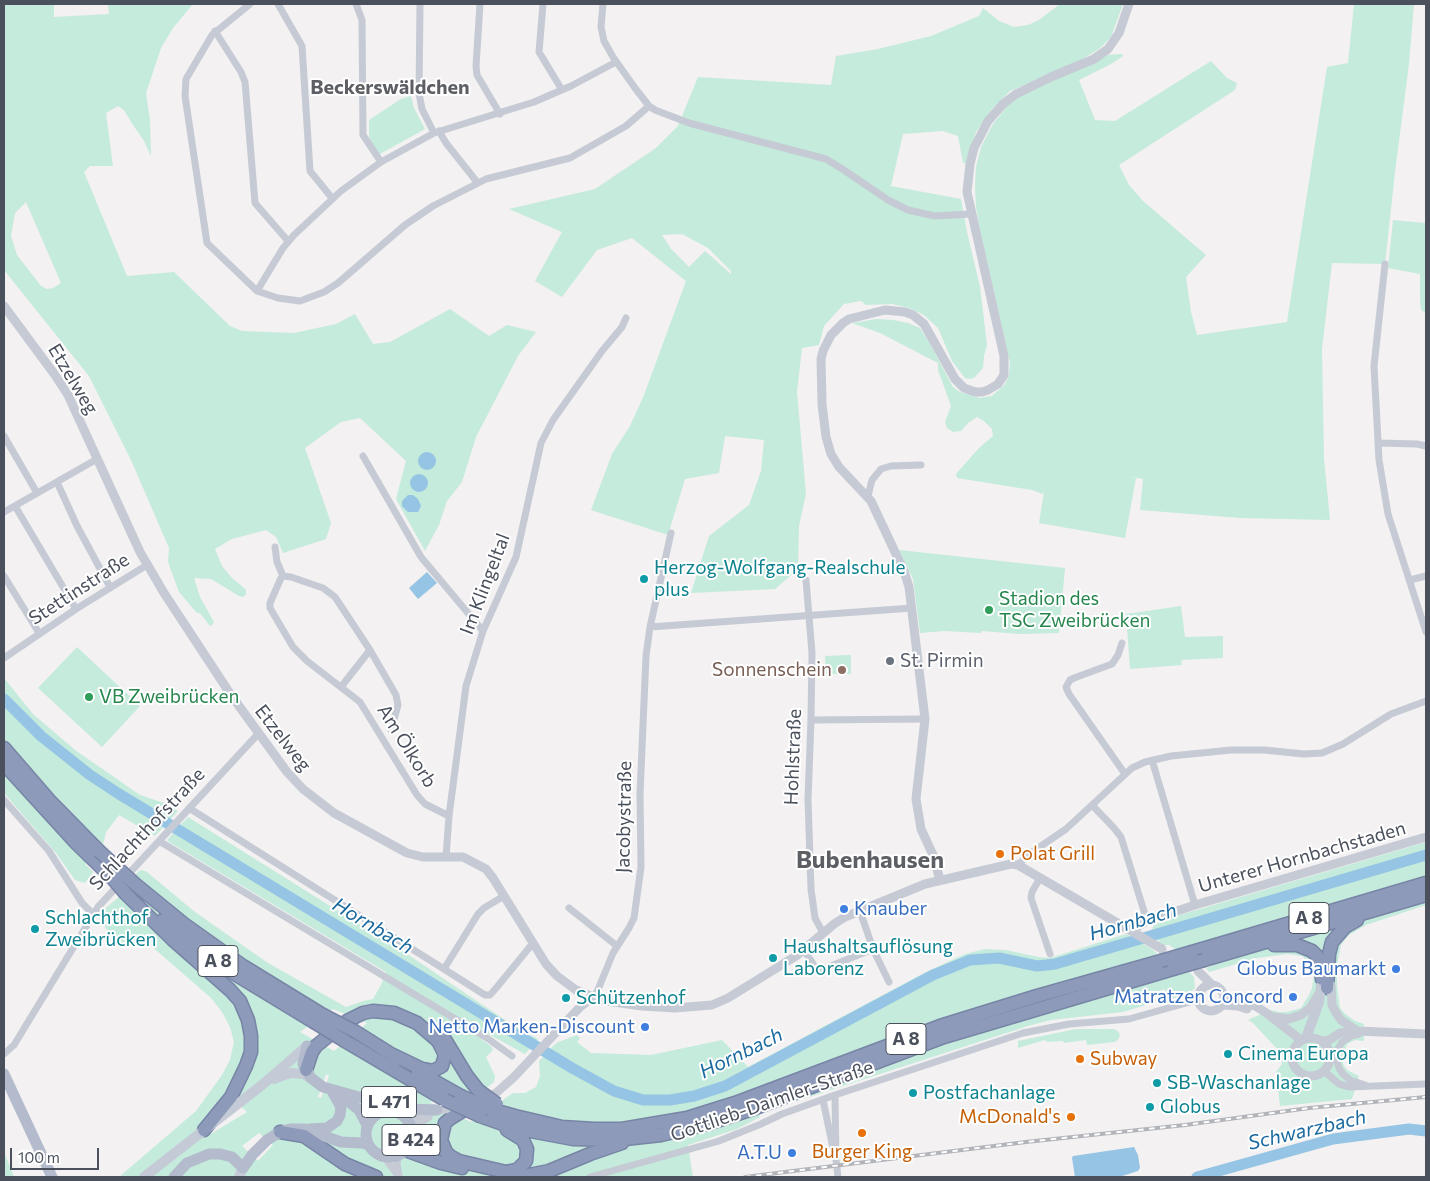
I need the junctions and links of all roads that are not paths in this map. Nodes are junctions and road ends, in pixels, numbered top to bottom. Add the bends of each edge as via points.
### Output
1 (250, 4) edge
2 (278, 4) edge
3 (356, 4) edge
4 (420, 4) edge
5 (480, 4) edge
6 (544, 4) edge
7 (603, 4) edge
8 (1129, 4) edge
9 (214, 32) junction
10 (616, 62) junction
11 (562, 90) junction
12 (649, 106) junction
13 (500, 114) junction
14 (436, 132) junction
15 (381, 162) junction
16 (477, 182) junction
17 (332, 198) junction
18 (971, 214) junction
19 (288, 241) junction
20 (1386, 264) dead end
21 (257, 291) junction
22 (4, 306) edge
23 (626, 318) dead end
24 (4, 436) edge
25 (1378, 443) junction
26 (1426, 446) edge
27 (362, 456) dead end
28 (97, 459) junction
29 (921, 466) dead end
30 (57, 482) junction
31 (37, 493) junction
32 (868, 496) junction
33 (16, 506) junction
34 (4, 512) edge
35 (671, 533) dead end
36 (275, 547) dead end
37 (147, 565) junction
38 (4, 576) edge
39 (283, 576) junction
40 (1426, 576) edge
41 (806, 580) dead end
42 (1410, 580) junction
43 (110, 587) junction
44 (912, 608) junction
45 (76, 609) junction
46 (810, 616) junction
47 (650, 627) junction
48 (483, 632) junction
49 (1426, 632) edge
50 (39, 633) junction
51 (1122, 643) dead end
52 (370, 650) junction
53 (4, 658) edge
54 (341, 687) junction
55 (1426, 701) edge
56 (925, 719) junction
57 (811, 720) junction
58 (391, 730) dead end
59 (258, 734) junction
60 (4, 748) edge
61 (1152, 760) junction
62 (4, 764) edge
63 (1125, 774) junction
64 (4, 800) edge
65 (1092, 805) junction
66 (189, 808) junction
67 (449, 816) junction
68 (1426, 837) edge
69 (161, 839) junction
70 (95, 855) junction
71 (446, 857) junction
72 (1018, 865) junction
73 (1040, 878) junction
74 (940, 880) junction
75 (1426, 883) edge
76 (130, 890) junction
77 (1426, 895) edge
78 (504, 896) junction
79 (1195, 905) junction
80 (569, 908) dead end
81 (860, 911) junction
82 (1372, 911) junction
83 (92, 914) junction
84 (1147, 921) junction
85 (1132, 931) junction
86 (823, 933) junction
87 (533, 943) junction
88 (1262, 943) junction
89 (617, 946) junction
90 (873, 949) junction
91 (1160, 952) junction
92 (806, 954) junction
93 (1050, 954) dead end
94 (1201, 965) junction
95 (444, 969) junction
96 (889, 982) dead end
97 (1212, 985) junction
98 (1326, 986) junction
99 (1200, 991) junction
100 (592, 998) junction
101 (1197, 1000) junction
102 (1223, 1000) junction
103 (1273, 1017) junction
104 (319, 1018) junction
105 (1364, 1032) junction
106 (1426, 1034) edge
107 (1311, 1039) junction
108 (307, 1046) junction
109 (1293, 1049) junction
110 (1329, 1051) junction
111 (4, 1054) edge
112 (393, 1055) junction
113 (512, 1056) dead end
114 (280, 1070) junction
115 (1324, 1071) junction
116 (4, 1074) edge
117 (307, 1074) junction
118 (1426, 1084) edge
119 (262, 1085) junction
120 (1375, 1086) junction
121 (334, 1092) junction
122 (835, 1095) junction
123 (234, 1100) junction
124 (823, 1100) junction
125 (472, 1105) junction
126 (445, 1106) junction
127 (489, 1110) junction
128 (379, 1113) junction
129 (405, 1117) junction
130 (497, 1123) junction
131 (304, 1128) junction
132 (367, 1128) junction
133 (204, 1130) joint
134 (280, 1132) junction
135 (412, 1134) junction
136 (637, 1138) junction
137 (335, 1140) junction
138 (369, 1146) junction
139 (402, 1153) junction
140 (384, 1156) junction
141 (836, 1160) junction
142 (483, 1167) junction
143 (241, 1172) edge
144 (52, 1177) edge
145 (144, 1177) edge
146 (174, 1177) edge
147 (375, 1177) edge
148 (400, 1177) edge
149 (503, 1177) edge
150 (519, 1177) edge
151 (590, 1177) edge
152 (838, 1177) edge

1 - 9 street
2 - 17 street via 302,46 310,171
3 - 15 street via 362,20 363,135
4 - 14 street via 419,93 422,109
5 - 13 street via 477,75
6 - 11 street via 539,52
7 - 10 street via 602,33
8 - 18 street via 1111,46 1084,64 1016,94 988,121 978,138 970,164 967,192
9 - 19 street via 245,82 256,203
9 - 21 street via 186,79 185,88 205,234 211,249
10 - 11 street
10 - 12 street
11 - 13 street
12 - 16 street via 626,126 570,158
12 - 18 street via 689,123 826,159 908,210 935,216
13 - 14 street
14 - 15 street
14 - 16 street
15 - 17 street
16 - 21 street via 414,218 324,292 295,301
17 - 19 street
18 - 32 street via 1004,356 1004,375 994,387 975,392 959,384 929,331 913,315 885,310 857,316 843,322 828,340 822,359 823,421 828,446 836,463
19 - 21 street
20 - 25 street via 1374,366
22 - 28 street, Etzelweg via 68,396
23 - 48 street, Im Klingeltal via 543,438 516,557
24 - 31 street
25 - 26 street
25 - 42 street via 1388,514
27 - 48 street via 421,557
28 - 30 street
28 - 37 street, Etzelweg
29 - 32 street via 881,469 872,480
30 - 31 street
30 - 43 street
31 - 33 street
32 - 44 street via 904,571
33 - 34 street
33 - 45 street
35 - 47 street, Jacobystraße
36 - 39 street
37 - 43 street, Stettinstraße
37 - 59 street, Etzelweg via 189,634
38 - 50 street
39 - 52 street, Am Ölkorb via 332,593
39 - 54 street, Am Ölkorb via 270,603 272,612 298,654
40 - 42 street
41 - 46 street, Hohlstraße
42 - 49 street
43 - 45 street, Stettinstraße
44 - 46 street
44 - 56 street
45 - 50 street, Stettinstraße
46 - 47 street
46 - 57 street, Hohlstraße
47 - 89 street, Jacobystraße via 640,794 640,878 632,923
48 - 67 street, Im Klingeltal via 466,686
50 - 53 street, Stettinstraße
51 - 63 street via 1112,664 1070,680 1066,687
52 - 54 street
52 - 58 street, Am Ölkorb via 398,700
54 - 67 street, Am Ölkorb via 364,707 417,795 425,804
55 - 61 street via 1391,714 1322,753 1231,750
56 - 57 street
56 - 74 street via 916,799 921,829
57 - 86 street, Hohlstraße via 808,799 811,889 816,918
59 - 66 street, Schlachthofstraße
59 - 71 street, Etzelweg via 303,789 334,814 413,855
60 - 70 highway, A 8
61 - 63 street
61 - 79 street
62 - 70 highway, A 8 via 41,807
63 - 65 street
64 - 83 street via 49,851
65 - 72 street
65 - 84 street via 1120,837
66 - 69 street, Schlachthofstraße
66 - 95 street
67 - 71 street, Im Klingeltal
68 - 79 street, Unterer Hornbachstaden
69 - 83 street, Schlachthofstraße
69 - 113 street
70 - 76 highway, A 8, bridge
70 - 76 highway, A 8, bridge via 114,880
71 - 78 street, Etzelweg via 463,857 481,866
72 - 73 street
72 - 74 street
73 - 85 street
73 - 93 street via 1031,898
74 - 81 street
75 - 91 highway, A 8, bridge via 1192,952
76 - 104 highway, A 8 via 179,933 235,974
76 - 123 highway via 172,939 230,990 245,1011 251,1036 250,1052
77 - 82 highway, A 8
78 - 87 street, Etzelweg
78 - 95 street via 478,914
79 - 84 street, Unterer Hornbachstaden
80 - 89 street
81 - 86 street via 839,920
81 - 90 street
82 - 88 highway, A 8
82 - 98 highway via 1336,935 1329,954
83 - 111 street, Schlachthofstraße via 18,1037
84 - 85 street, Unterer Hornbachstaden
85 - 91 street
86 - 92 street
87 - 95 street via 487,996
87 - 100 street, Etzelweg via 557,976
88 - 94 highway, A 8
88 - 98 highway via 1297,944 1312,951 1321,965
89 - 100 street, Jacobystraße
90 - 92 street via 820,970
90 - 96 street
91 - 127 highway, A 8 via 940,1026 687,1118 610,1129 562,1127
92 - 100 street via 712,1005 681,1008 642,1006
94 - 97 street
94 - 99 street
94 - 136 highway, A 8, bridge via 1173,969 944,1037 711,1123
97 - 99 street
97 - 102 street via 1220,988
98 - 103 street via 1301,1015 1289,1019
98 - 105 street via 1341,1020
98 - 107 main road via 1324,1003
99 - 101 street
100 - 125 street via 496,1093
101 - 102 street via 1209,1012 1216,1011
101 - 122 street, Gottlieb-Daimler-Straße via 1120,1021 1069,1024 1024,1033
102 - 103 street via 1255,1006
102 - 109 street via 1262,1016 1283,1033
103 - 107 street
104 - 112 highway, A 8, bridge via 356,1032
104 - 126 highway, A 8, bridge via 345,1041
105 - 106 street
105 - 107 street via 1340,1033 1329,1040
105 - 110 street via 1342,1036
105 - 120 street via 1346,1039 1337,1050 1336,1059 1350,1080
107 - 109 street
107 - 110 street
108 - 114 main road
108 - 117 main road via 303,1061
108 - 127 highway, bridge via 342,1015 357,1008 375,1003 410,1010 439,1031
109 - 115 street via 1296,1069 1304,1075
110 - 115 street via 1329,1062
112 - 117 highway via 433,1071 442,1066 445,1055 438,1041 417,1023 394,1013 373,1011 347,1022 316,1046
112 - 127 highway, A 8, bridge via 428,1078
114 - 117 main road via 296,1066 302,1067
114 - 119 main road
115 - 120 street via 1344,1086
116 - 144 main road
117 - 119 main road via 284,1075
117 - 121 main road, B 424
118 - 120 street
119 - 123 main road
121 - 126 main road, L 471 via 408,1109
121 - 128 main road, B 424
121 - 131 main road via 341,1107 337,1121 327,1128
121 - 132 main road, B 424 via 353,1105 363,1116
122 - 124 street, Gottlieb-Daimler-Straße
122 - 141 street
123 - 133 highway
124 - 141 street
124 - 151 street, Gottlieb-Daimler-Straße via 719,1141
125 - 126 street
125 - 142 highway via 445,1123 441,1140 450,1156
126 - 127 highway, A 8, bridge
126 - 129 street via 416,1117
126 - 135 street via 418,1123
127 - 130 highway, A 8
128 - 129 main road, B 424 via 392,1111
128 - 132 main road, B 424
129 - 135 main road, B 424
130 - 136 highway, A 8 via 573,1139
130 - 142 highway via 523,1140 527,1158 523,1166 514,1171
131 - 134 main road
131 - 137 main road, B 424
132 - 137 main road, B 424 via 355,1137
132 - 138 main road, B 424
133 - 145 main road
134 - 143 main road via 252,1155
134 - 147 highway via 298,1134 345,1164
135 - 139 main road, B 424
135 - 142 highway via 418,1146 436,1158
136 - 150 highway via 549,1171
137 - 138 main road, B 424
138 - 140 main road, B 424
139 - 140 main road, B 424
139 - 148 street via 398,1169
139 - 149 highway
140 - 148 street
141 - 152 street
143 - 146 main road via 232,1157 209,1154 187,1163

